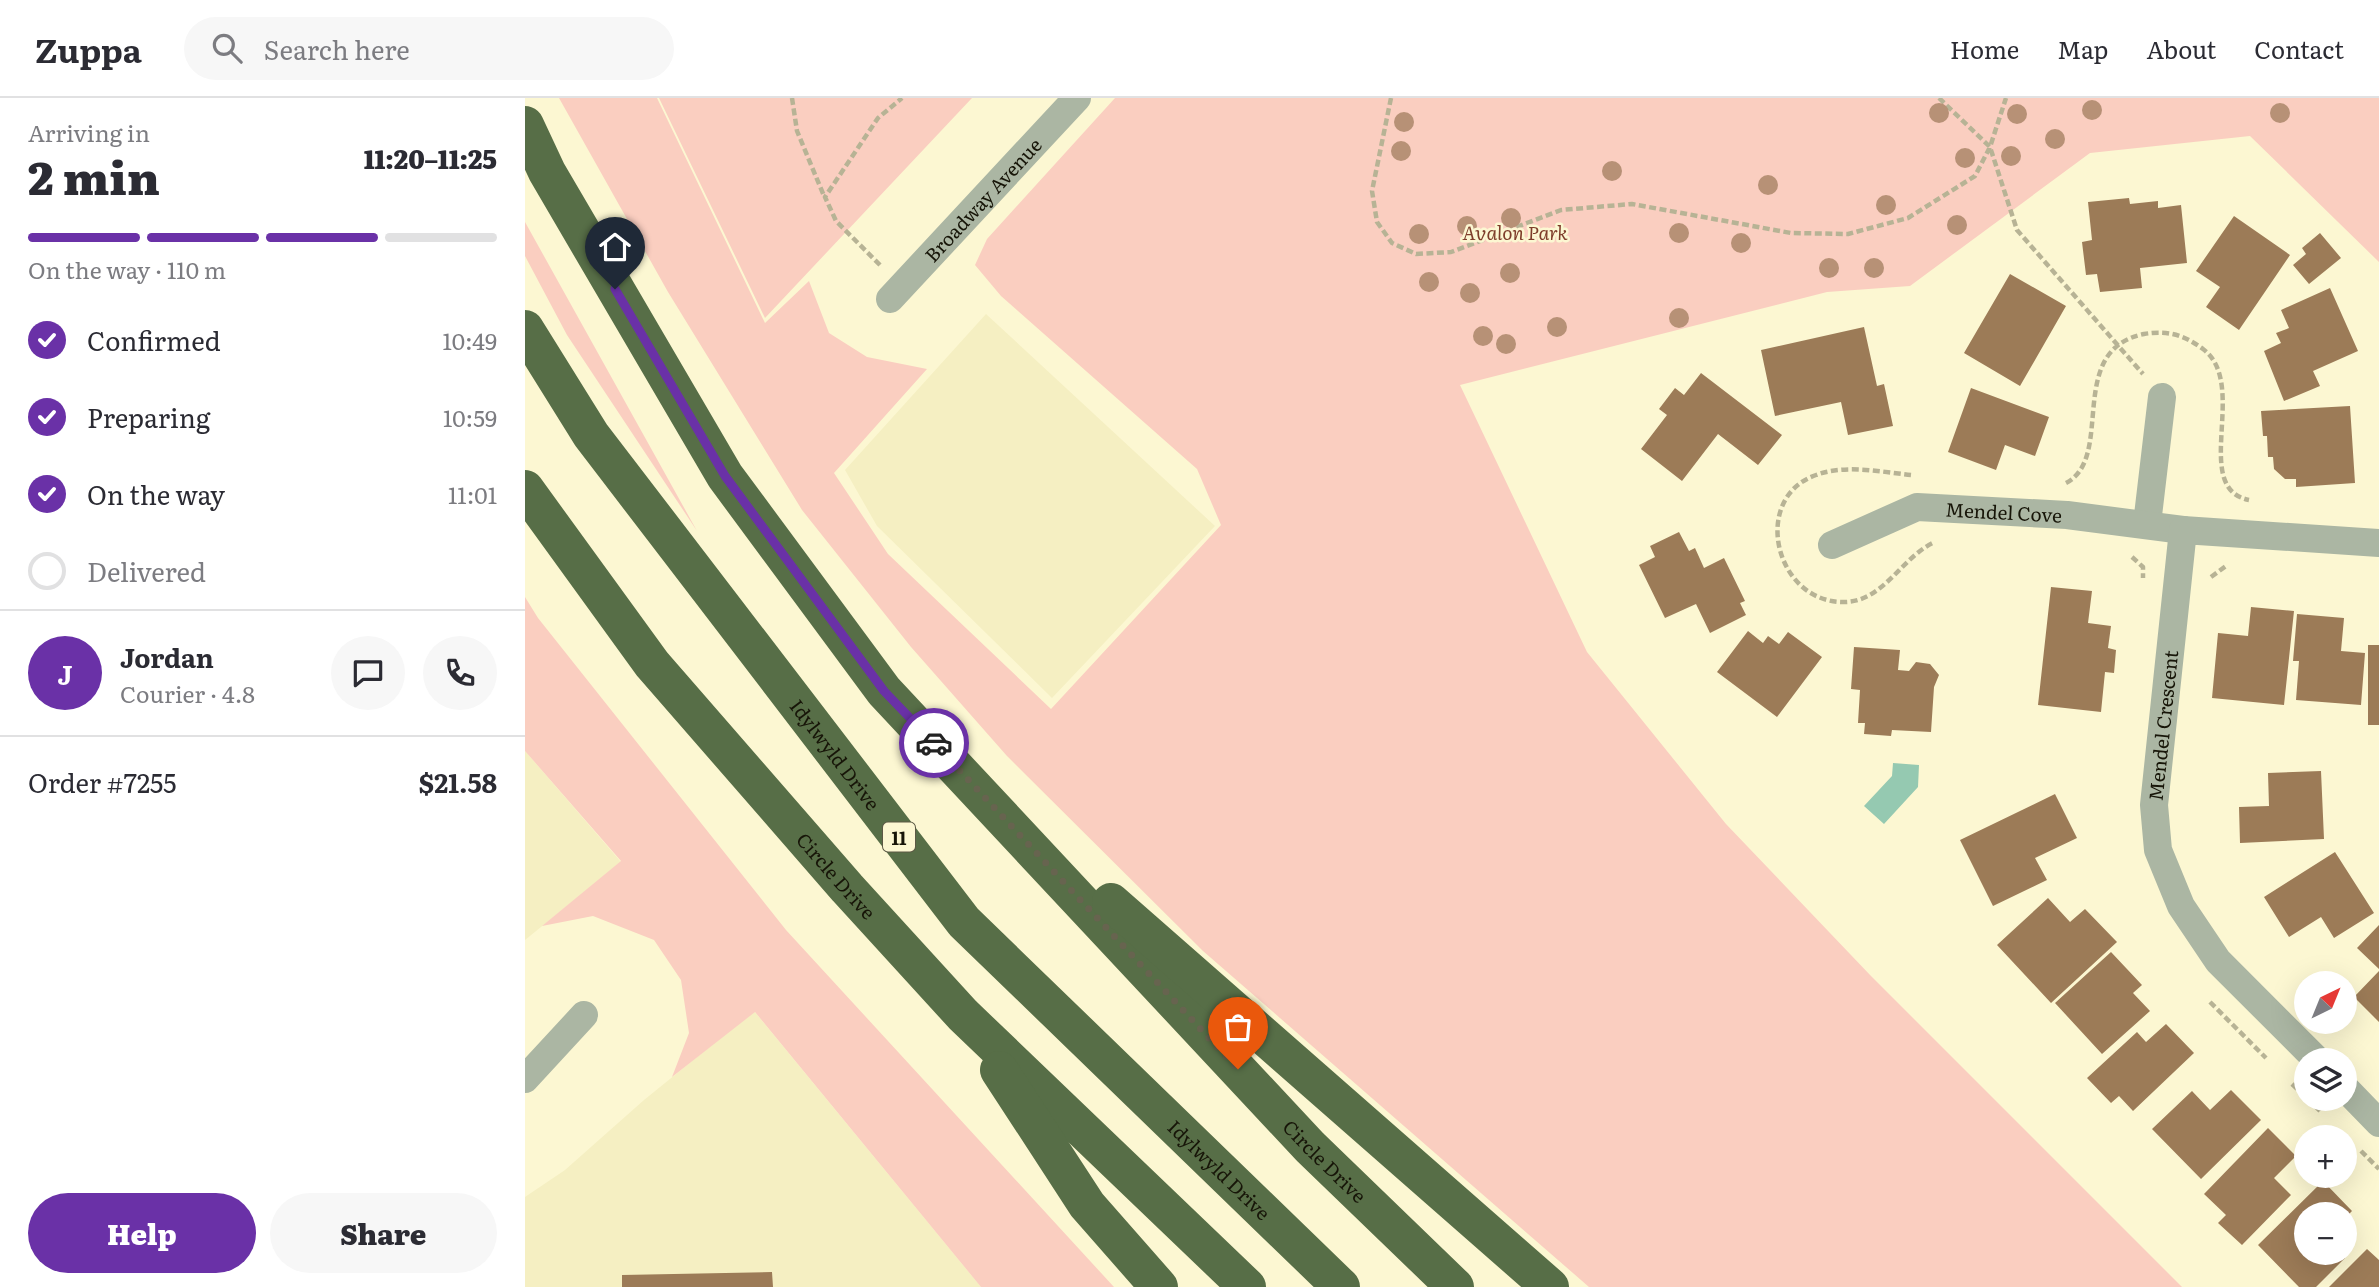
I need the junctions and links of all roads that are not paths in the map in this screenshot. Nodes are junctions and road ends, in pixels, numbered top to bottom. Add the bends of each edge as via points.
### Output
1 (1077, 98) edge
2 (525, 125) edge
3 (896, 293) road end
4 (525, 329) edge
5 (2162, 397) road end
6 (525, 489) edge
7 (2147, 524) junction
8 (2183, 530) junction
9 (2379, 543) edge
10 (1832, 545) dead end
11 (986, 798) junction
12 (584, 1015) dead end
13 (963, 1015) junction
14 (2305, 1048) edge
15 (525, 1079) edge
16 (2357, 1100) edge
17 (2379, 1123) edge
18 (1159, 1287) edge
19 (1247, 1287) edge
20 (1341, 1287) edge
21 (1455, 1287) edge
22 (1551, 1287) edge

1 - 3 street, Broadway Avenue
2 - 11 highway, Circle Drive via 547,172 725,476 884,691
4 - 20 highway, Idylwyld Drive / 11 via 591,435 964,922
5 - 7 street
6 - 13 highway, Circle Drive via 652,664
7 - 8 street, Mendel Cove
7 - 10 street, Mendel Cove via 1917,507
8 - 9 street
8 - 14 street, Mendel Crescent via 2154,805 2158,850 2181,906 2218,961
11 - 21 highway, Circle Drive via 1310,1147
11 - 22 highway
12 - 15 street
13 - 18 highway via 1087,1205
13 - 19 highway, Circle Drive
16 - 17 street

